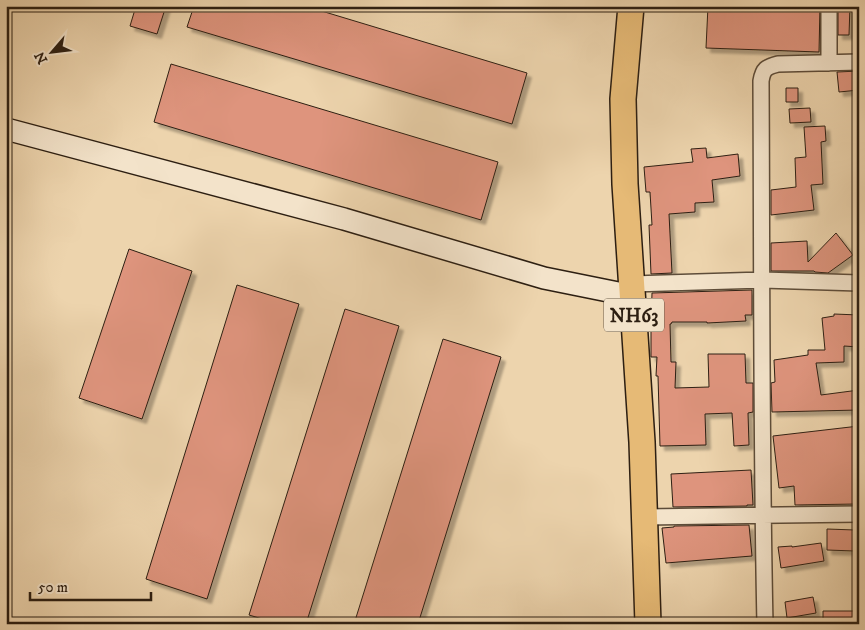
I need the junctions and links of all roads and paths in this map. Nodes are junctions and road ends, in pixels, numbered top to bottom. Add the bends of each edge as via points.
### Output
1 (631, 6) edge
2 (829, 6) edge
3 (859, 62) edge
4 (829, 63) junction
5 (6, 128) edge
6 (763, 280) junction
7 (859, 283) edge
8 (632, 290) junction
9 (859, 514) edge
10 (763, 515) junction
11 (645, 517) junction
12 (648, 624) edge
13 (765, 624) edge

1 - 8 highway, NH63 via 622,99
2 - 4 street
3 - 4 street
4 - 6 street via 778,64 762,72
5 - 8 main road via 344,219 544,278
6 - 7 street
6 - 8 street
6 - 10 street
8 - 11 highway, NH63
9 - 10 street
10 - 11 street
10 - 13 street
11 - 12 highway, NH63

